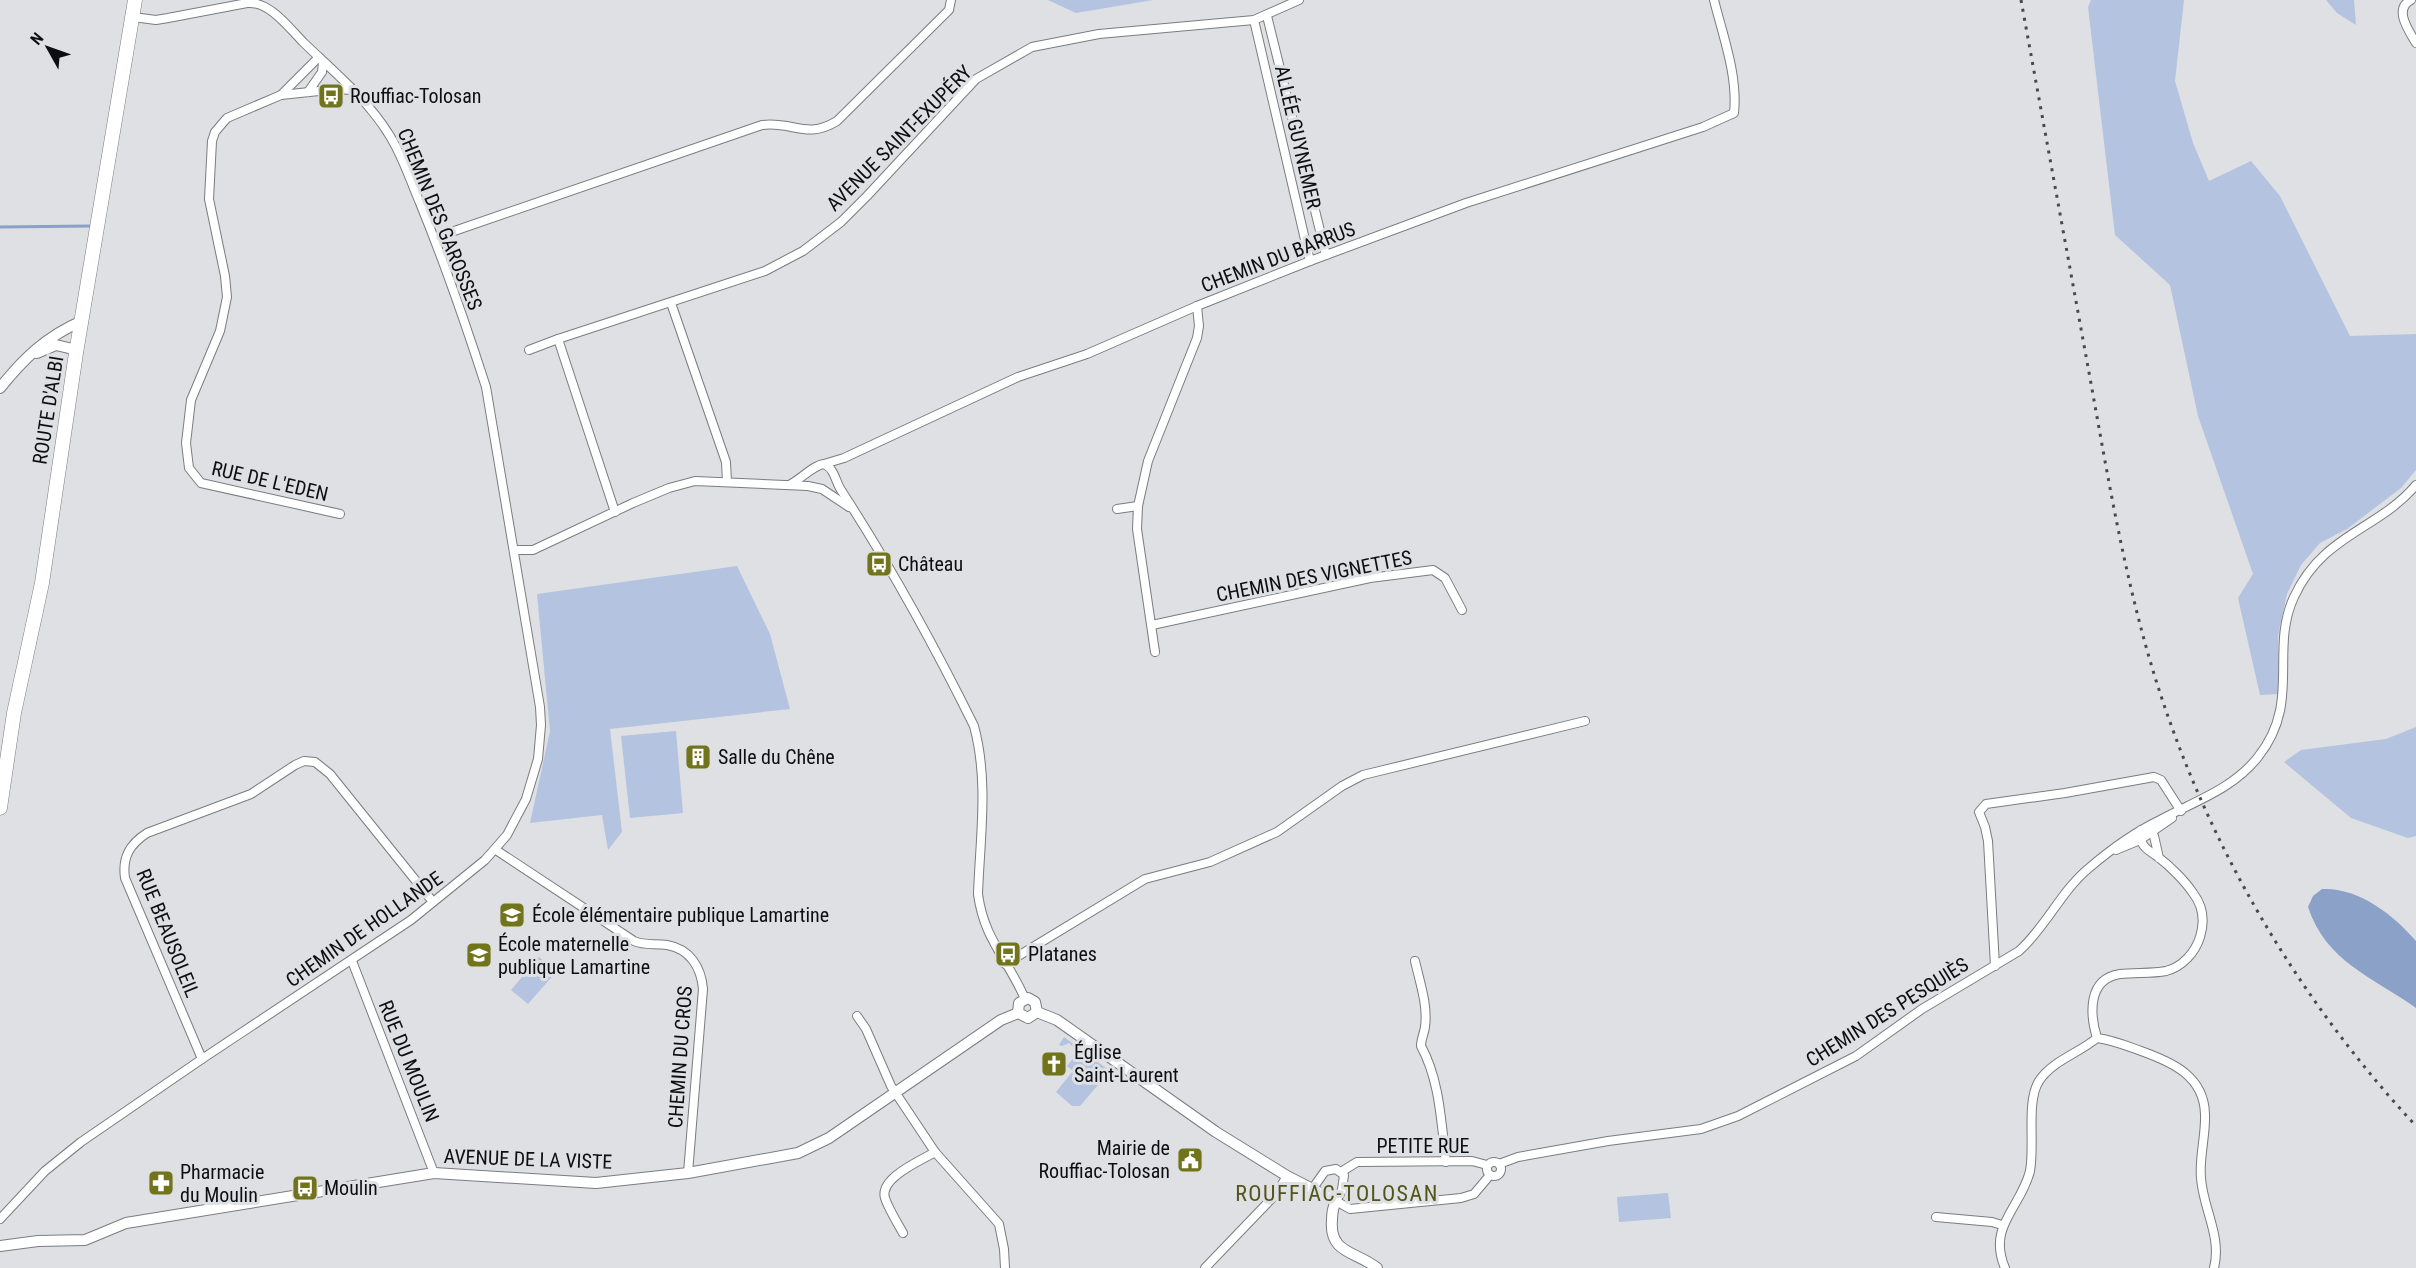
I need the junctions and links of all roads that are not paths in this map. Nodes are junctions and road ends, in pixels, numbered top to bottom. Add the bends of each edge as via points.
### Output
1 (135, 0) edge
2 (951, 0) edge
3 (1299, 0) edge
4 (1714, 0) edge
5 (2411, 0) edge
6 (1267, 16) junction
7 (133, 17) junction
8 (1254, 20) junction
9 (2416, 43) edge
10 (321, 60) junction
11 (351, 90) junction
12 (308, 92) junction
13 (281, 95) junction
14 (434, 238) junction
15 (1326, 255) junction
16 (1311, 261) junction
17 (671, 303) junction
18 (1197, 306) junction
19 (82, 321) junction
20 (558, 339) junction
21 (77, 350) junction
22 (529, 350) dead end
23 (26, 358) junction
24 (0, 388) edge
25 (844, 458) junction
26 (824, 465) junction
27 (810, 472) junction
28 (834, 476) junction
29 (727, 482) junction
30 (791, 484) junction
31 (2416, 485) edge
32 (819, 489) junction
33 (1138, 506) junction
34 (1118, 509) dead end
35 (854, 511) junction
36 (615, 512) junction
37 (340, 514) dead end
38 (514, 550) junction
39 (1462, 610) dead end
40 (1152, 625) junction
41 (1155, 652) dead end
42 (1585, 721) dead end
43 (0, 808) edge
44 (2181, 811) junction
45 (2141, 830) junction
46 (2152, 833) junction
47 (2140, 840) junction
48 (496, 850) junction
49 (2113, 851) junction
50 (2159, 858) junction
51 (433, 902) junction
52 (352, 961) junction
53 (1415, 961) dead end
54 (1005, 964) junction
55 (1995, 966) junction
56 (1025, 999) junction
57 (1037, 1012) junction
58 (1018, 1013) junction
59 (857, 1016) dead end
60 (2097, 1038) junction
61 (202, 1059) junction
62 (895, 1092) junction
63 (934, 1152) junction
64 (1446, 1162) junction
65 (1499, 1164) junction
66 (1487, 1165) junction
67 (1341, 1172) junction
68 (434, 1173) junction
69 (688, 1173) junction
70 (1490, 1175) junction
71 (1287, 1176) junction
72 (1313, 1188) junction
73 (1336, 1201) junction
74 (1936, 1217) dead end
75 (0, 1219) edge
76 (2002, 1225) junction
77 (903, 1233) dead end
78 (0, 1246) edge
79 (1005, 1268) edge
80 (1205, 1268) edge
81 (1377, 1268) edge
82 (2006, 1268) edge
83 (2214, 1268) edge

1 - 7 main road, ROUTE D'ALBI
2 - 14 street via 949,10 837,121 824,129 812,132 778,123 762,125
3 - 6 street, AVENUE SAINT-EXUPÉRY
4 - 15 street, CHEMIN DU BARRUS via 1730,62 1736,100 1734,113 1703,127 1466,203
5 - 9 street via 2402,9
6 - 8 street, AVENUE SAINT-EXUPÉRY
6 - 15 street, ALLÉE GUYNEMER
7 - 10 street, CHEMIN DES GAROSSES via 156,20 254,3 268,9
7 - 19 main road, ROUTE D'ALBI
8 - 16 street, ALLÉE GUYNEMER
8 - 17 street, AVENUE SAINT-EXUPÉRY via 1099,34 1032,47 976,79 841,222 803,251 765,271
10 - 11 street, CHEMIN DES GAROSSES
10 - 12 street via 322,72
10 - 13 street, RUE DE L'EDEN
11 - 12 street, RUE DE L'EDEN
11 - 14 street, CHEMIN DES GAROSSES via 391,138
12 - 13 street, RUE DE L'EDEN
13 - 37 street, RUE DE L'EDEN via 227,118 212,141 209,199 227,297 220,331 191,400 186,443 189,468 201,483
14 - 38 street, CHEMIN DES GAROSSES via 486,387
15 - 16 street, CHEMIN DU BARRUS
16 - 18 street, CHEMIN DU BARRUS
17 - 20 street, AVENUE SAINT-EXUPÉRY
17 - 29 street via 726,462
18 - 25 street, CHEMIN DU BARRUS via 1087,354 1018,377
18 - 33 street via 1197,338 1148,461
19 - 21 main road, ROUTE D'ALBI
19 - 23 street via 58,331
20 - 22 street, AVENUE SAINT-EXUPÉRY
20 - 36 street
21 - 23 street via 56,345
21 - 43 main road, ROUTE D'ALBI via 42,583 14,713
23 - 24 street
25 - 26 street, CHEMIN DU BARRUS
25 - 28 street
26 - 27 street
26 - 28 street via 829,466
27 - 30 street
27 - 32 street via 810,481
28 - 32 street via 830,486
28 - 35 street
29 - 30 street
29 - 36 street via 695,481
30 - 32 street
31 - 44 street, CHEMIN DES PESQUIÈS via 2344,537 2313,566 2289,612 2282,712 2272,736 2241,776
32 - 35 street
33 - 34 street
33 - 40 street via 1137,529
35 - 54 street via 974,726 981,752 983,788 978,894 985,927
36 - 38 street via 533,550
38 - 48 street, CHEMIN DE HOLLANDE via 540,707 540,742 526,799
39 - 40 street, CHEMIN DES VIGNETTES via 1445,578 1433,570 1370,578
40 - 41 street
42 - 54 street via 1363,775 1277,832 1223,858 1145,879
44 - 45 street, CHEMIN DES PESQUIÈS
44 - 46 street, CHEMIN DES PESQUIÈS
44 - 55 street via 2162,780 2154,777 1986,804 1978,812 1988,841
45 - 46 street
45 - 47 street
45 - 49 street, CHEMIN DES PESQUIÈS
46 - 47 street, CHEMIN DES PESQUIÈS
46 - 50 street
47 - 49 street, CHEMIN DES PESQUIÈS
47 - 50 street
48 - 51 street, CHEMIN DE HOLLANDE
48 - 69 street, CHEMIN DU CROS via 634,941 671,946 697,963 703,988
49 - 55 street, CHEMIN DES PESQUIÈS via 2076,881 2030,941
50 - 60 street via 2199,902 2203,920 2199,942 2176,967 2117,975 2101,985 2092,1001
51 - 52 street, CHEMIN DE HOLLANDE
51 - 61 street, RUE BEAUSOLEIL via 330,774 315,762 304,761 251,794 139,838 126,856 125,878
52 - 61 street, CHEMIN DE HOLLANDE
52 - 68 street, RUE DU MOULIN
53 - 64 street via 1424,997 1421,1046 1431,1063 1437,1089
54 - 56 street
55 - 65 street, CHEMIN DES PESQUIÈS via 1856,1056 1738,1116 1701,1129 1608,1141
56 - 57 street via 1035,1002
56 - 58 street via 1018,1006
57 - 58 street via 1028,1018
57 - 71 street via 1057,1020 1216,1132
58 - 62 street, AVENUE DE LA VISTE via 1001,1020
59 - 62 street
60 - 76 street via 2047,1071 2035,1088 2029,1173
60 - 83 street via 2172,1063 2200,1090 2205,1115 2200,1176 2217,1246
61 - 75 street, CHEMIN DE HOLLANDE via 81,1142 45,1171
62 - 63 street
62 - 69 street, AVENUE DE LA VISTE via 829,1138 798,1153
63 - 77 street via 890,1179 885,1187 884,1196
63 - 79 street via 999,1224
64 - 66 street, PETITE RUE
64 - 67 street, PETITE RUE via 1358,1162
65 - 66 street, CHEMIN DES PESQUIÈS
65 - 70 street via 1498,1174
66 - 70 street
67 - 72 street via 1325,1172
67 - 73 street via 1344,1183
68 - 69 street, AVENUE DE LA VISTE via 596,1183
68 - 78 street, AVENUE DE LA VISTE via 126,1223 85,1240
70 - 73 street via 1474,1194 1461,1198 1350,1209
71 - 72 street
71 - 80 street via 1276,1194
72 - 73 street
73 - 81 street via 1331,1224 1335,1242
74 - 76 street
76 - 82 street via 2000,1250

